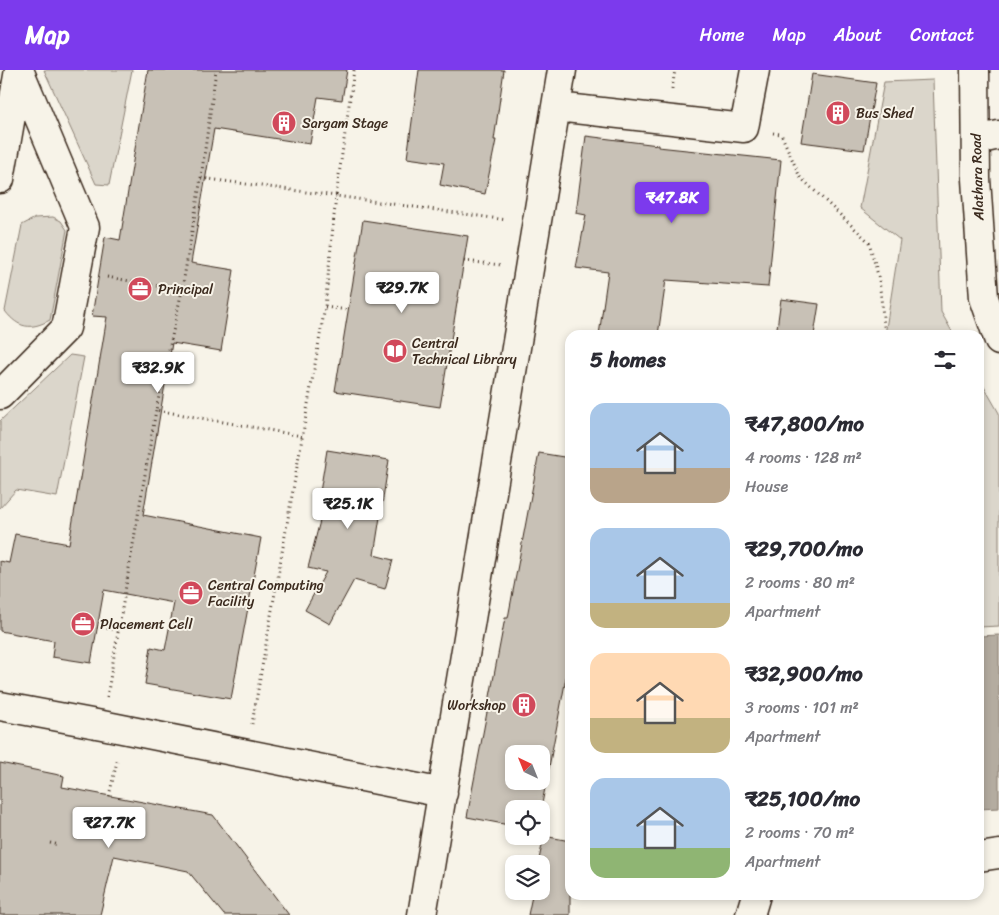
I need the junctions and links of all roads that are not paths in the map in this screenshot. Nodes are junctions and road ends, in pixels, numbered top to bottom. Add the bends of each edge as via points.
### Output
1 (19, 70) edge
2 (562, 70) edge
3 (755, 70) edge
4 (974, 70) edge
5 (557, 106) junction
6 (987, 138) edge
7 (0, 179) edge
8 (993, 305) edge
9 (999, 341) edge
10 (0, 395) edge
11 (0, 706) edge
12 (443, 793) junction
13 (999, 854) edge
14 (984, 856) edge
15 (754, 900) edge
16 (422, 915) edge
17 (750, 915) edge

1 - 7 street
1 - 10 street via 84,227 66,328
2 - 5 street
3 - 5 street via 744,128
4 - 6 street, Alathara Road
5 - 12 street
6 - 8 street, Alathara Road via 976,179 984,298
8 - 9 street, Alathara Road
11 - 12 street
12 - 16 street
13 - 14 street
15 - 17 street

